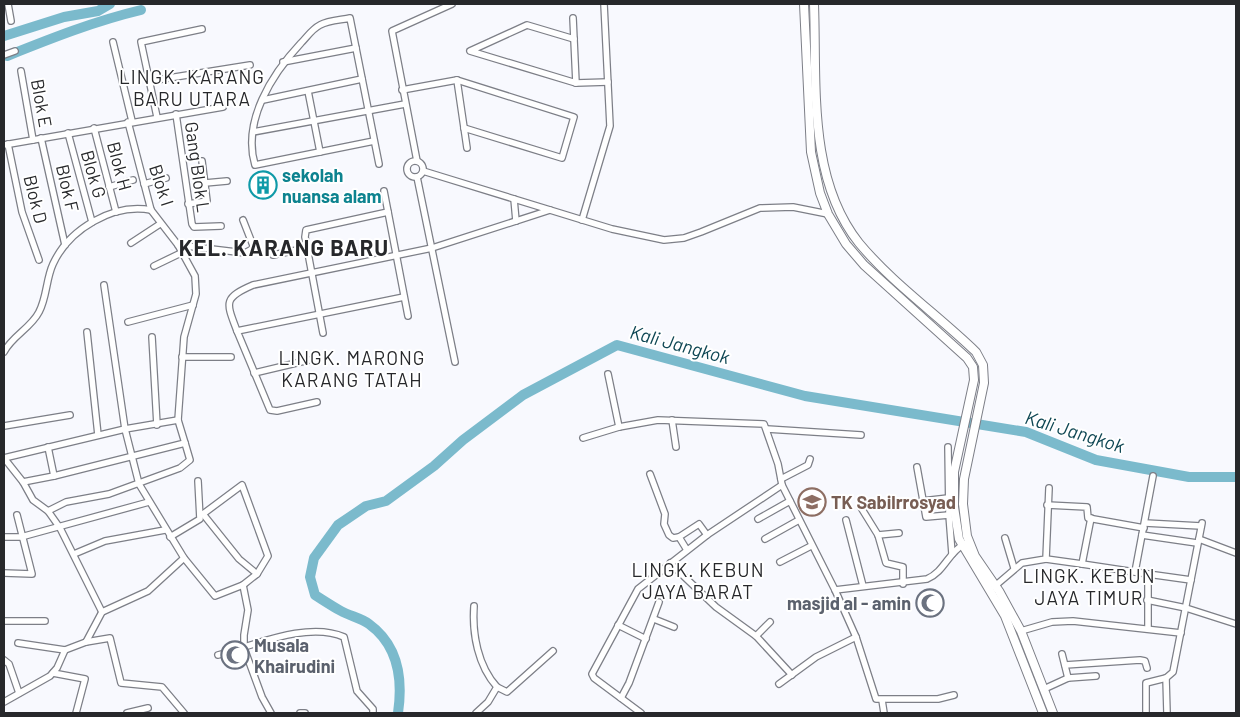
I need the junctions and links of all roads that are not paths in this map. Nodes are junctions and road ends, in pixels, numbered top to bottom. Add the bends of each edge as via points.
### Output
1 (8, 4) edge
2 (452, 4) edge
3 (604, 4) edge
4 (804, 4) edge
5 (814, 4) edge
6 (573, 18) dead end
7 (11, 20) dead end
8 (202, 29) dead end
9 (574, 39) junction
10 (113, 42) dead end
11 (356, 48) junction
12 (15, 52) dead end
13 (4, 56) edge
14 (283, 62) junction
15 (250, 65) dead end
16 (22, 71) dead end
17 (362, 79) junction
18 (457, 80) junction
19 (150, 81) junction
20 (608, 82) junction
21 (576, 83) junction
22 (308, 90) junction
23 (402, 90) junction
24 (263, 100) junction
25 (405, 104) junction
26 (224, 107) dead end
27 (368, 110) junction
28 (176, 114) junction
29 (157, 117) junction
30 (314, 120) junction
31 (130, 121) junction
32 (94, 128) junction
33 (464, 128) junction
34 (253, 132) junction
35 (68, 133) junction
36 (41, 138) junction
37 (33, 140) junction
38 (374, 141) junction
39 (6, 145) edge
40 (467, 148) dead end
41 (320, 152) junction
42 (202, 161) dead end
43 (417, 161) junction
44 (379, 164) dead end
45 (423, 171) junction
46 (417, 177) junction
47 (166, 178) dead end
48 (133, 180) dead end
49 (227, 181) dead end
50 (205, 183) junction
51 (144, 184) junction
52 (109, 187) junction
53 (384, 191) dead end
54 (514, 199) junction
55 (188, 204) junction
56 (151, 210) junction
57 (550, 210) junction
58 (116, 212) junction
59 (388, 212) junction
60 (828, 214) junction
61 (244, 220) dead end
62 (582, 220) junction
63 (516, 221) junction
64 (92, 222) junction
65 (160, 224) junction
66 (221, 226) dead end
67 (131, 243) dead end
68 (66, 245) junction
69 (178, 245) junction
70 (307, 248) junction
71 (432, 248) junction
72 (183, 252) junction
73 (273, 255) dead end
74 (396, 255) junction
75 (39, 260) dead end
76 (154, 266) dead end
77 (312, 272) junction
78 (104, 284) dead end
79 (404, 297) junction
80 (193, 306) junction
81 (320, 314) junction
82 (408, 316) dead end
83 (128, 322) dead end
84 (236, 331) junction
85 (87, 332) dead end
86 (323, 333) dead end
87 (152, 337) dead end
88 (5, 349) edge
89 (182, 357) junction
90 (231, 357) dead end
91 (309, 360) dead end
92 (456, 362) dead end
93 (254, 373) junction
94 (608, 374) dead end
95 (317, 402) dead end
96 (70, 415) dead end
97 (178, 420) junction
98 (672, 420) junction
99 (157, 425) junction
100 (4, 426) edge
101 (619, 427) junction
102 (767, 428) junction
103 (125, 429) junction
104 (98, 435) junction
105 (861, 435) dead end
106 (583, 438) dead end
107 (186, 443) junction
108 (48, 447) junction
109 (676, 447) dead end
110 (948, 447) dead end
111 (131, 457) junction
112 (4, 458) edge
113 (810, 459) dead end
114 (917, 467) dead end
115 (650, 474) dead end
116 (54, 476) junction
117 (1153, 476) dead end
118 (198, 480) dead end
119 (23, 482) junction
120 (782, 482) junction
121 (139, 484) junction
122 (1049, 488) dead end
123 (948, 498) junction
124 (790, 501) junction
125 (922, 501) junction
126 (149, 502) junction
127 (1048, 505) junction
128 (860, 506) dead end
129 (48, 511) junction
130 (17, 515) dead end
131 (202, 515) junction
132 (948, 515) junction
133 (1091, 518) junction
134 (758, 520) dead end
135 (799, 520) junction
136 (846, 520) dead end
137 (1144, 525) junction
138 (60, 528) junction
139 (165, 530) junction
140 (899, 533) dead end
141 (878, 534) junction
142 (708, 535) junction
143 (1142, 535) junction
144 (4, 537) edge
145 (170, 537) junction
146 (678, 537) junction
147 (21, 538) junction
148 (1006, 538) dead end
149 (765, 539) dead end
150 (1198, 541) junction
151 (965, 544) junction
152 (811, 546) junction
153 (687, 550) junction
154 (1236, 553) edge
155 (74, 554) junction
156 (952, 554) junction
157 (184, 558) junction
158 (1046, 559) junction
159 (780, 562) dead end
160 (670, 563) junction
161 (1082, 564) junction
162 (1014, 568) junction
163 (1134, 572) junction
164 (4, 573) edge
165 (257, 574) junction
166 (1148, 574) junction
167 (1191, 580) junction
168 (903, 584) junction
169 (243, 585) junction
170 (863, 586) junction
171 (995, 586) junction
172 (835, 590) junction
173 (1147, 600) junction
174 (659, 602) dead end
175 (474, 606) dead end
176 (1186, 608) junction
177 (102, 612) junction
178 (654, 619) junction
179 (4, 621) edge
180 (45, 621) dead end
181 (770, 622) dead end
182 (1236, 624) edge
183 (618, 625) junction
184 (674, 627) dead end
185 (1148, 628) junction
186 (1021, 631) junction
187 (1181, 633) junction
188 (756, 636) junction
189 (856, 637) junction
190 (646, 639) junction
191 (86, 642) junction
192 (18, 643) dead end
193 (244, 648) junction
194 (66, 650) junction
195 (552, 651) dead end
196 (1062, 654) dead end
197 (218, 655) dead end
198 (4, 660) edge
199 (1065, 664) junction
200 (1036, 668) junction
201 (1147, 668) dead end
202 (1027, 672) junction
203 (53, 673) junction
204 (792, 675) junction
205 (1096, 676) dead end
206 (1068, 678) junction
207 (1166, 678) junction
208 (779, 684) dead end
209 (497, 687) junction
210 (1044, 689) junction
211 (20, 694) junction
212 (954, 695) dead end
213 (621, 698) junction
214 (882, 700) junction
215 (4, 702) edge
216 (148, 708) dead end
217 (76, 713) edge
218 (127, 713) edge
219 (184, 713) edge
220 (271, 713) edge
221 (300, 713) edge
222 (305, 713) edge
223 (373, 713) edge
224 (476, 713) edge
225 (640, 713) edge
226 (884, 713) edge
227 (1043, 713) edge
228 (1053, 713) edge
229 (1146, 713) edge
230 (1167, 713) edge

1 - 7 street
2 - 23 street via 392,31
3 - 20 street
4 - 60 main road via 811,152
5 - 151 main road via 821,151 835,202 859,242 892,278 976,352 984,371 966,462
6 - 9 street
8 - 19 street via 141,42
9 - 21 street
9 - 21 street via 527,25 470,51
10 - 31 street, Blok I
11 - 14 street
11 - 14 street via 350,18 326,22 315,28
11 - 17 street
12 - 13 street
14 - 24 street
15 - 19 street
16 - 37 street, Blok E
17 - 22 street
17 - 27 street
18 - 23 street
18 - 33 street
18 - 33 street via 574,116 562,158
19 - 29 street
20 - 21 street
20 - 62 street via 609,132
22 - 24 street
22 - 30 street
23 - 25 street
24 - 34 street
25 - 27 street
25 - 43 street
26 - 28 street
27 - 30 street
27 - 38 street
28 - 29 street
28 - 55 street, Gang Blok L
29 - 31 street
30 - 34 street
30 - 41 street
31 - 32 street
31 - 51 street, Blok I
32 - 35 street
32 - 52 street, Blok H
33 - 40 street
34 - 41 street via 251,151 255,165
35 - 36 street
35 - 64 street, Blok G
36 - 37 street
36 - 68 street, Blok F
37 - 39 street
38 - 41 street
38 - 44 street
39 - 75 street, Blok D via 22,212
42 - 50 street
43 - 45 street
43 - 46 street via 410,163 407,170 411,176
45 - 46 street
45 - 54 street
46 - 71 street
47 - 51 street
48 - 52 street
49 - 50 street
50 - 55 street via 207,201
51 - 56 street, Blok I
52 - 58 street, Blok H
53 - 59 street
54 - 57 street
54 - 63 street
55 - 66 street, Gang Blok L via 193,226
56 - 58 street
56 - 65 street, Blok I
57 - 62 street
57 - 63 street
58 - 64 street
59 - 70 street via 308,229 304,233
59 - 74 street
60 - 62 street via 793,207 760,208 684,238 664,240
60 - 151 main road via 846,244 864,265 971,362 975,374 955,459 954,506
61 - 69 street via 254,248 251,251
63 - 71 street
64 - 68 street
65 - 67 street, Blok I
65 - 69 street
68 - 88 street via 54,263 38,314
69 - 72 street
70 - 73 street
70 - 77 street
71 - 74 street
71 - 92 street
72 - 76 street
72 - 80 street via 195,276
74 - 77 street
74 - 79 street
77 - 81 street
77 - 84 street via 262,282 234,294 228,306
78 - 103 street
79 - 81 street
79 - 82 street
80 - 83 street
80 - 89 street via 186,326
81 - 84 street
81 - 86 street
84 - 93 street
85 - 104 street
87 - 99 street
89 - 90 street
89 - 97 street
91 - 93 street
93 - 95 street via 270,410
94 - 101 street
96 - 100 street
97 - 99 street
97 - 107 street
98 - 101 street
98 - 102 street via 759,422
98 - 109 street
99 - 103 street
101 - 106 street
102 - 105 street
102 - 120 street
103 - 104 street
103 - 111 street
104 - 108 street
107 - 111 street
107 - 121 street via 190,457 188,464
108 - 112 street
108 - 116 street
110 - 123 street
111 - 116 street
111 - 121 street
112 - 119 street
113 - 120 street via 808,465
114 - 125 street
115 - 146 street via 665,514 664,524 669,535
116 - 119 street
117 - 137 street
118 - 131 street
119 - 129 street via 33,500
120 - 124 street
120 - 142 street
121 - 126 street
121 - 129 street via 89,499 66,502
122 - 127 street
123 - 125 street
123 - 132 street
124 - 134 street
124 - 135 street
125 - 132 street via 926,518
126 - 138 street
126 - 139 street
127 - 133 street via 1087,507 1087,517
127 - 158 street
128 - 141 street
129 - 138 street
130 - 147 street
131 - 145 street via 198,521
131 - 165 street
131 - 165 street via 242,485 268,556
132 - 156 street
133 - 137 street
133 - 161 street
135 - 149 street
135 - 152 street
136 - 170 street
137 - 143 street
137 - 150 street via 1202,524
138 - 147 street
138 - 155 street
139 - 145 street
139 - 155 street via 122,537
140 - 141 street
141 - 168 street via 886,563 903,568
142 - 146 street via 699,524
142 - 153 street
143 - 150 street
143 - 163 street
144 - 147 street
145 - 157 street
146 - 153 street
147 - 164 street via 32,574
148 - 162 street
150 - 154 street
150 - 167 street
151 - 156 street
151 - 171 main road
151 - 202 main road via 998,602
152 - 159 street
152 - 172 street
153 - 160 street
155 - 177 street
156 - 168 street via 937,575
157 - 169 street via 215,596
157 - 177 street via 148,592
158 - 161 street
158 - 162 street via 1022,563
160 - 183 street via 638,588
160 - 188 street via 716,607
161 - 163 street
162 - 171 street
163 - 166 street
165 - 169 street
166 - 167 street
166 - 173 street
167 - 176 street
168 - 170 street
169 - 193 street via 248,610
170 - 172 street
171 - 186 main road
172 - 189 street
173 - 176 street
173 - 185 street
174 - 178 street
175 - 209 street via 477,646 483,665
176 - 182 street
176 - 187 street
177 - 191 street
178 - 184 street
178 - 190 street
179 - 180 street
181 - 188 street
183 - 190 street
183 - 213 street via 592,674
185 - 186 street via 1061,621
185 - 187 street
186 - 200 main road
187 - 207 street via 1173,672
188 - 204 street
189 - 204 street
189 - 214 street via 876,698
190 - 213 street
191 - 194 street
191 - 219 street via 110,638 121,683 162,687
192 - 194 street
193 - 197 street
193 - 220 street via 262,698
193 - 223 street via 286,634 333,632 344,637 357,691
194 - 203 street
195 - 209 street via 507,692
196 - 199 street
198 - 211 street via 9,664
199 - 201 street via 1140,660 1145,661
199 - 206 street
200 - 202 main road
200 - 210 main road
202 - 227 main road
203 - 211 street
203 - 217 street via 85,679
204 - 208 street
205 - 206 street
206 - 210 street
207 - 229 street via 1145,684
207 - 230 street
209 - 224 street
210 - 228 main road
211 - 215 street
212 - 214 street via 938,699
213 - 225 street
214 - 226 street
216 - 218 street
221 - 222 street

